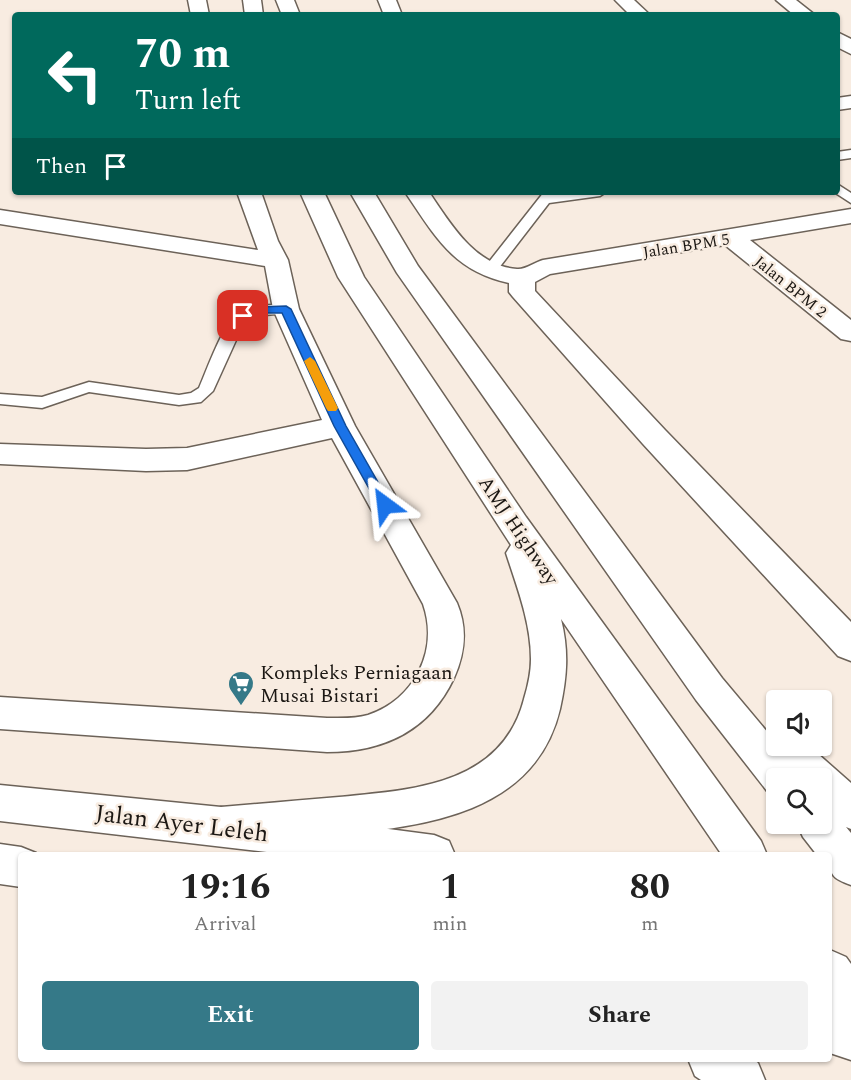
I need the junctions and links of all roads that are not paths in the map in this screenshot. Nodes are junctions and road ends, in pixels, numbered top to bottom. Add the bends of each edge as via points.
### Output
1 (624, 0) edge
2 (785, 0) edge
3 (638, 12) edge
4 (802, 12) edge
5 (250, 195) edge
6 (313, 195) edge
7 (364, 195) edge
8 (419, 195) edge
9 (548, 196) edge
10 (851, 216) edge
11 (0, 217) edge
12 (732, 238) junction
13 (276, 260) junction
14 (490, 270) junction
15 (522, 278) junction
16 (286, 309) junction
17 (851, 333) edge
18 (0, 399) edge
19 (340, 426) junction
20 (0, 454) edge
21 (514, 525) junction
22 (851, 646) edge
23 (709, 689) junction
24 (0, 713) edge
25 (766, 733) edge
26 (793, 756) edge
27 (773, 768) edge
28 (807, 768) edge
29 (832, 792) edge
30 (0, 803) edge
31 (851, 810) edge
32 (221, 826) junction
33 (826, 834) edge
34 (412, 852) edge
35 (744, 852) edge
36 (0, 864) edge
37 (851, 865) edge
38 (18, 867) edge
39 (832, 959) edge
40 (851, 964) edge
41 (832, 976) edge
42 (851, 1002) edge
43 (832, 1031) edge
44 (851, 1036) edge
45 (716, 1062) edge
46 (741, 1080) edge

1 - 3 main road
2 - 4 main road
5 - 13 main road
6 - 21 main road, AMJ Highway via 351,276
7 - 23 main road via 406,268
8 - 14 main road via 452,242
9 - 14 lane
10 - 12 main road, Jalan BPM 5
11 - 13 main road
12 - 15 main road, Jalan BPM 5 via 543,268
12 - 17 main road, Jalan BPM 2
13 - 16 main road
14 - 15 main road
15 - 22 main road via 522,292
16 - 18 lane via 258,310 243,316 205,391 195,398 179,400 89,387 74,388 46,402
16 - 19 main road
19 - 20 main road via 187,459
19 - 24 main road via 443,611 447,628 445,651 436,678 420,704 392,723 359,735
21 - 32 main road via 539,606 549,656 544,705 536,730 517,758 489,782 453,798 402,811
21 - 35 main road, AMJ Highway
23 - 25 main road
23 - 27 main road
26 - 28 main road
29 - 31 main road
30 - 32 main road, Jalan Ayer Leleh
32 - 34 main road, Jalan Ayer Leleh
33 - 37 main road
36 - 38 main road
39 - 40 main road
41 - 42 main road
43 - 44 main road
45 - 46 main road

